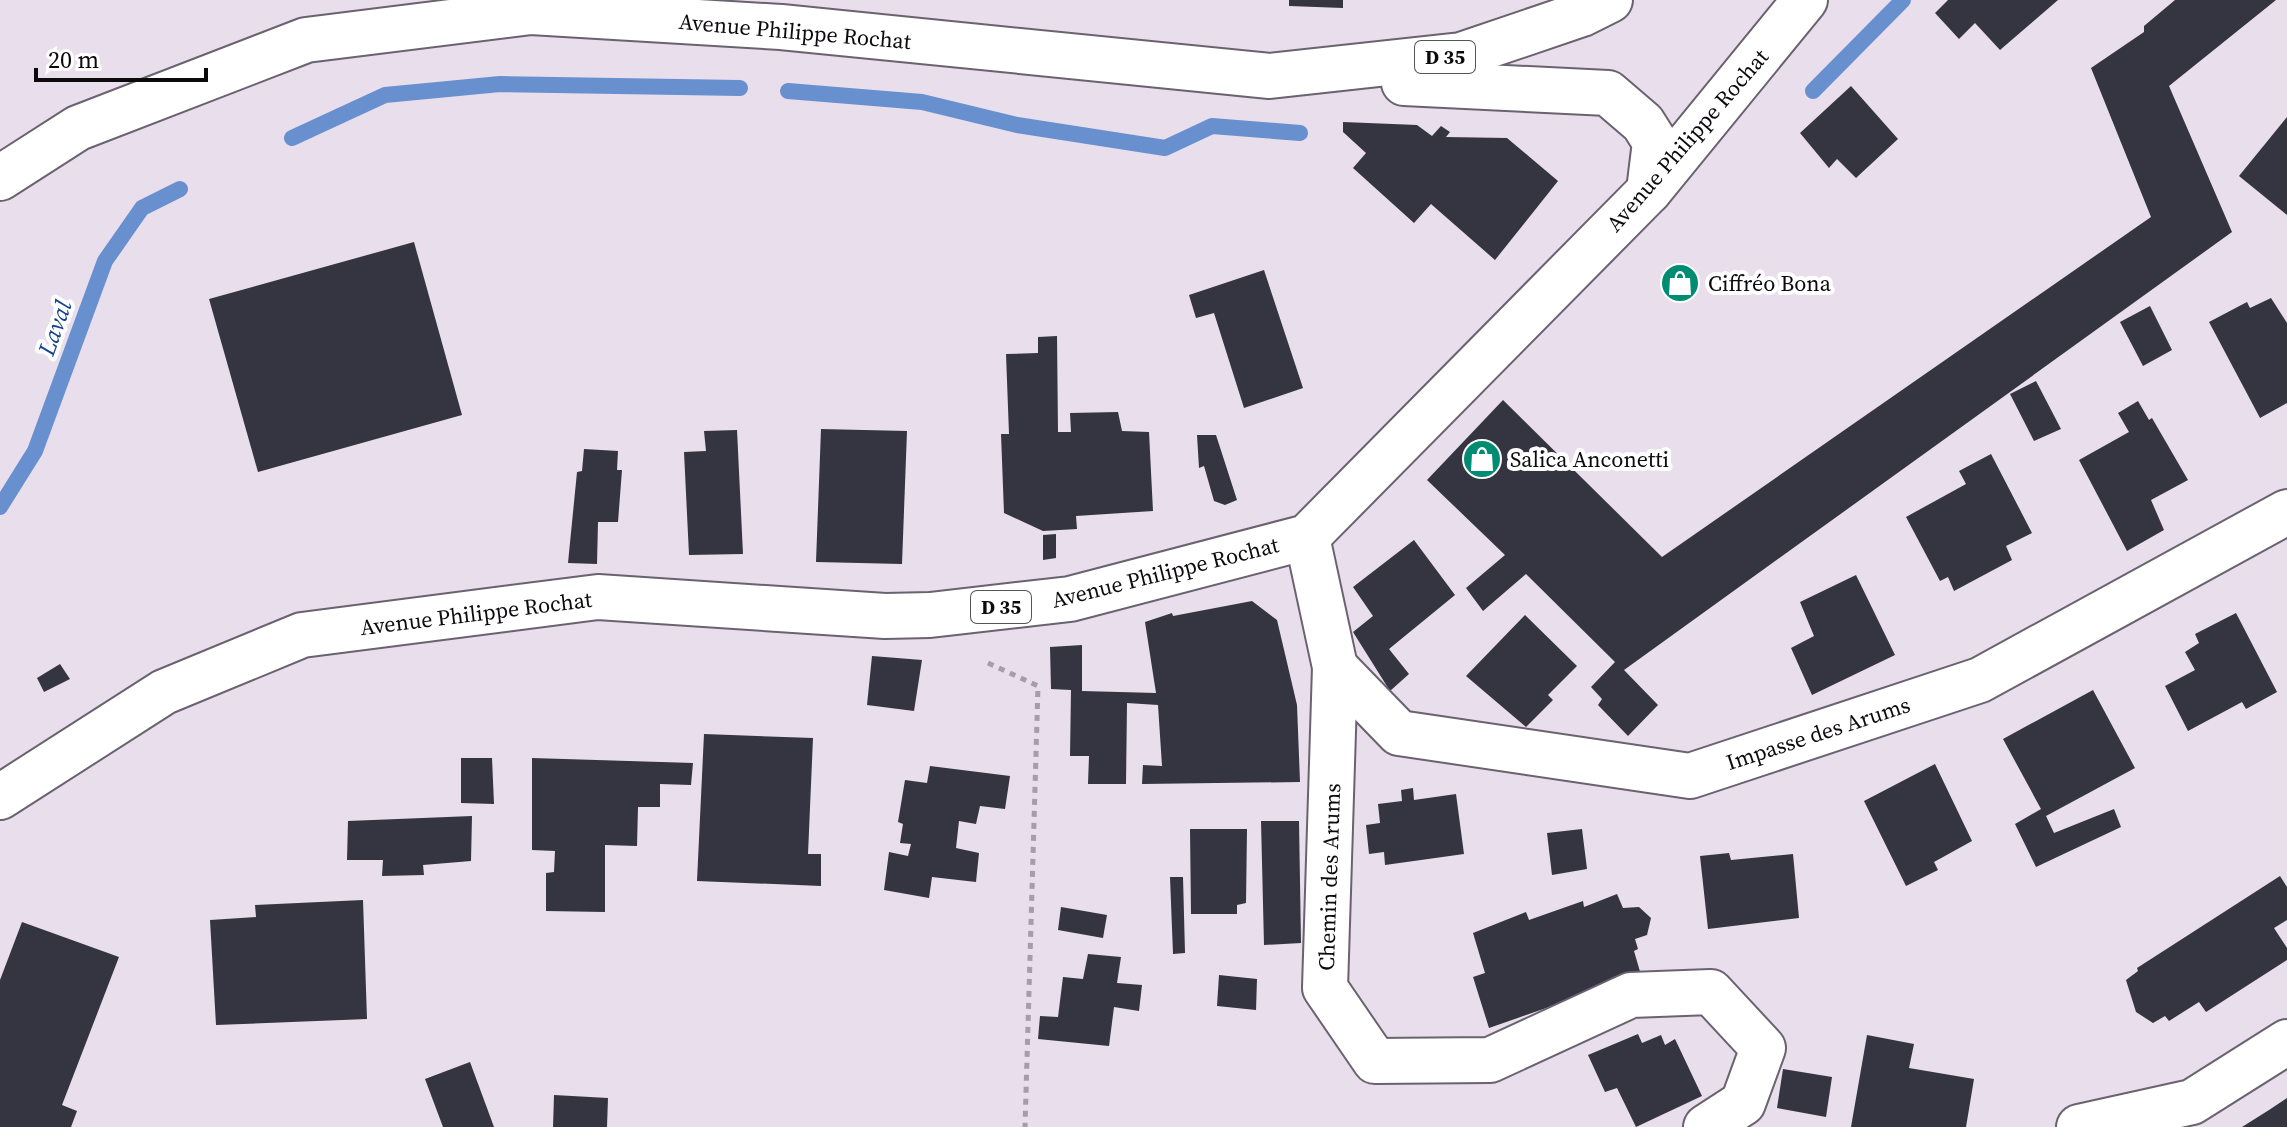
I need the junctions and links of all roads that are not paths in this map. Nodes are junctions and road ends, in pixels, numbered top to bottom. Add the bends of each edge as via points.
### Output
1 (1610, 0) edge
2 (1805, 0) edge
3 (1270, 76) junction
4 (0, 178) edge
5 (1649, 191) junction
6 (2287, 512) edge
7 (1307, 537) junction
8 (1335, 667) junction
9 (0, 797) edge
10 (2287, 1042) edge
11 (1706, 1127) edge
12 (2079, 1127) edge

1 - 3 main road, Avenue Philippe Rochat / D 35 via 1461,55
2 - 5 main road, Avenue Philippe Rochat
3 - 4 main road, Avenue Philippe Rochat / D 35 via 781,27 531,12 306,40 78,128
3 - 5 main road via 1608,93 1643,123 1655,142
5 - 7 main road, Avenue Philippe Rochat
6 - 8 main road, Impasse des Arums via 1980,680 1690,776 1399,733
7 - 8 main road, Chemin des Arums
7 - 9 main road, Avenue Philippe Rochat / D 35 via 1070,599 930,615 598,597 302,635 164,692
8 - 11 main road, Chemin des Arums via 1325,988 1375,1061 1490,1060 1631,995 1711,992 1763,1048 1743,1103
10 - 12 main road via 2192,1102

